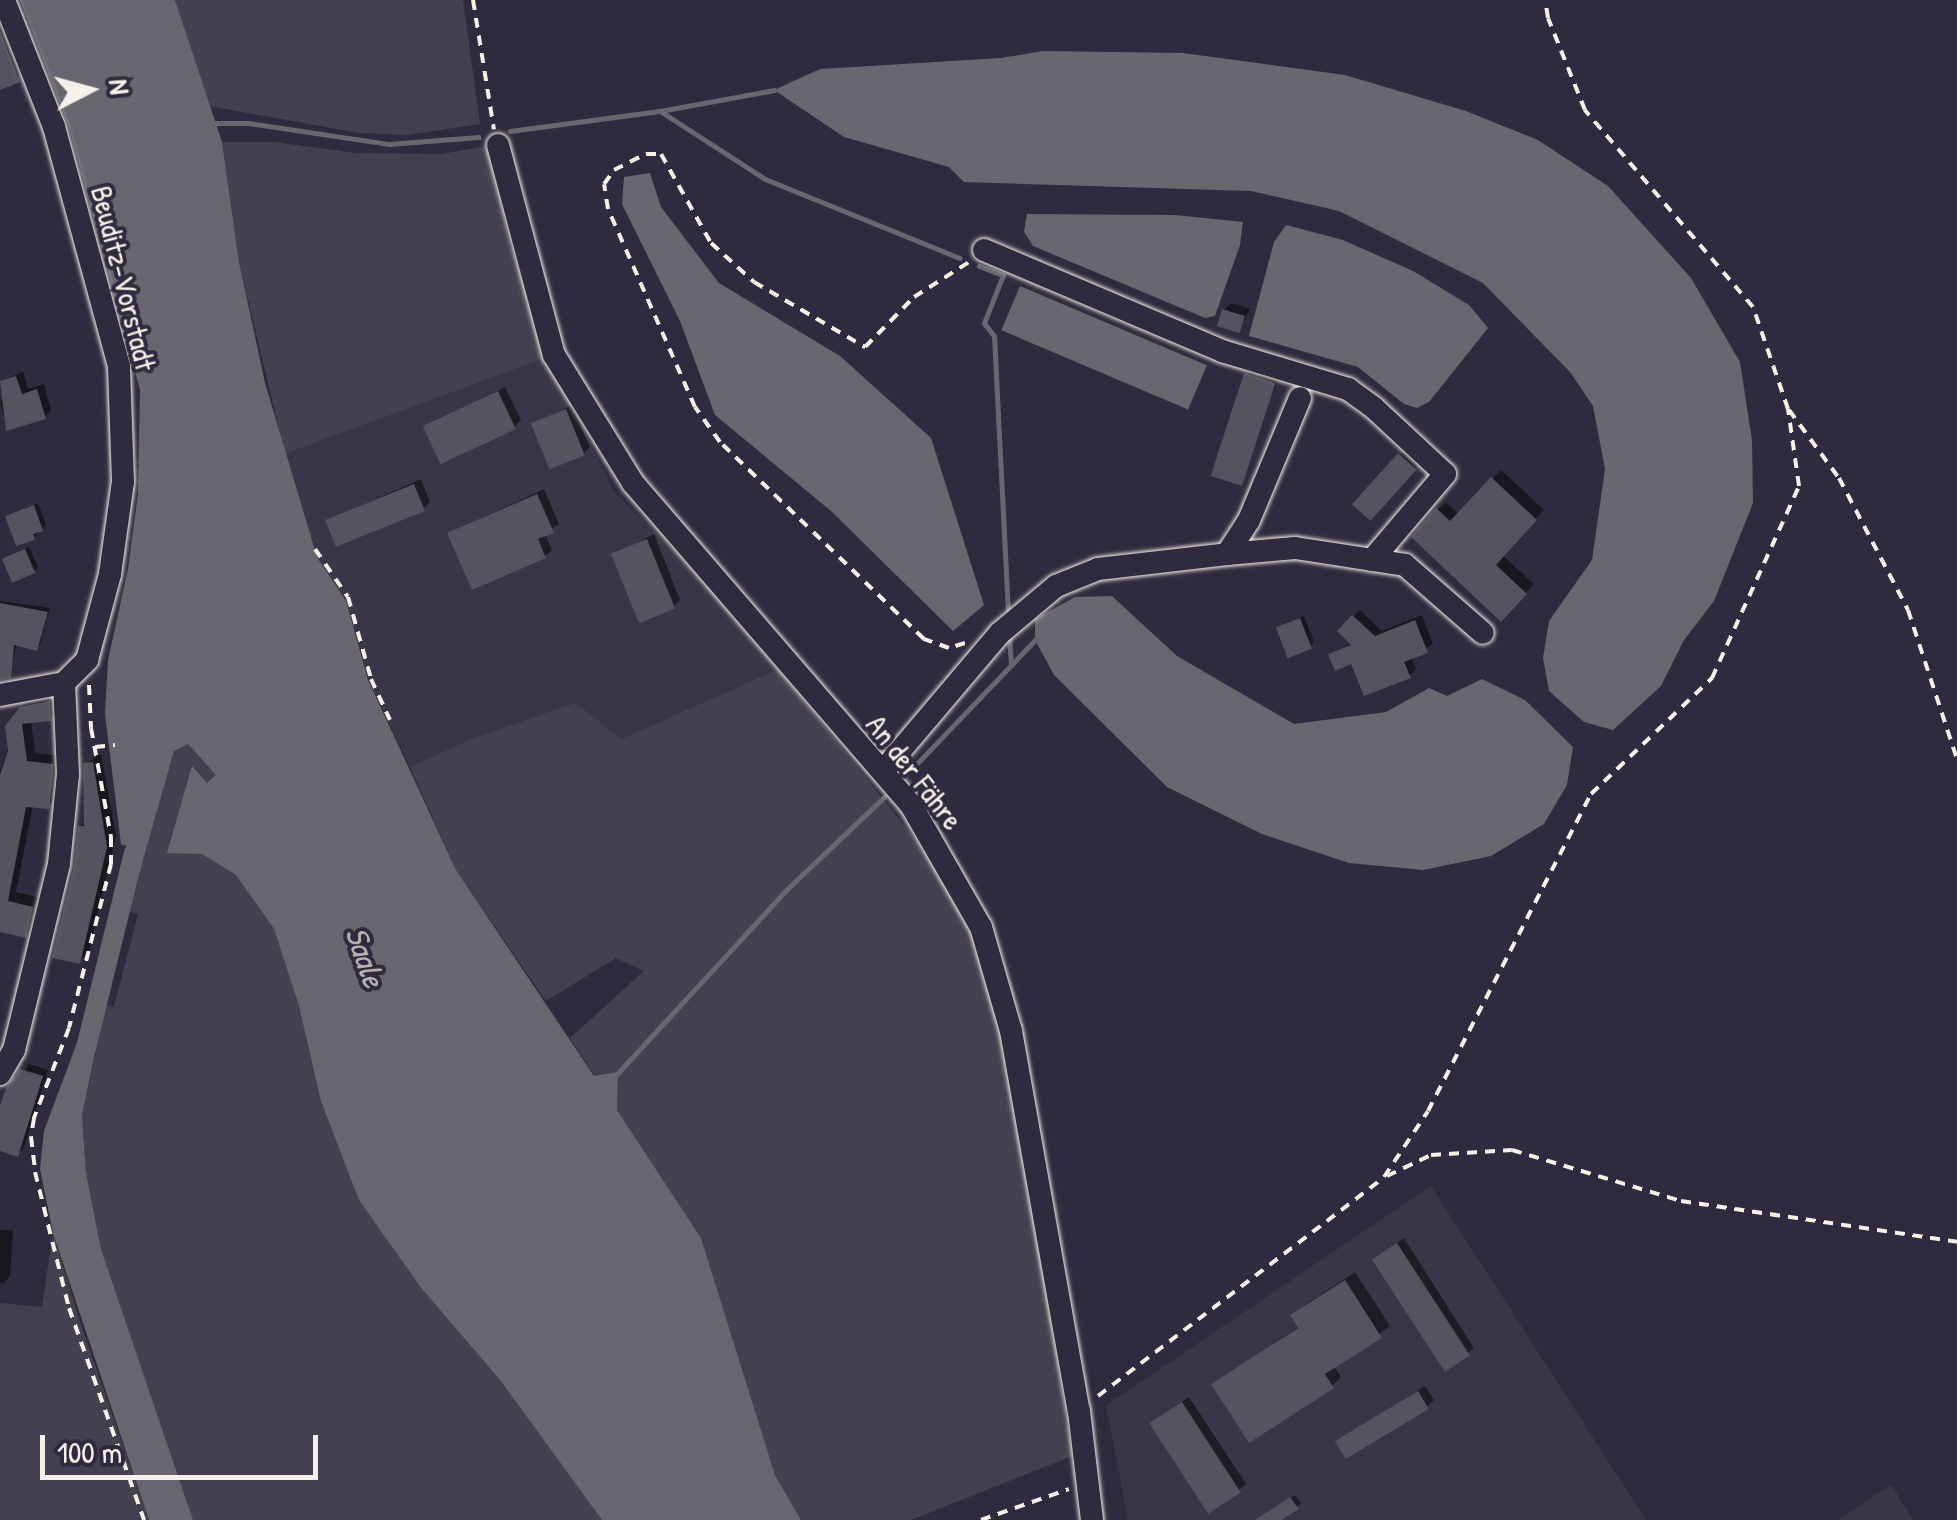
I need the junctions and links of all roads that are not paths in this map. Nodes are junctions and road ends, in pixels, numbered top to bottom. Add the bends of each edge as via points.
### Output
1 (4, 0) edge
2 (498, 146) dead end
3 (984, 250) road end
4 (1300, 398) dead end
5 (1227, 554) junction
6 (1372, 560) junction
7 (1483, 633) dead end
8 (64, 683) junction
9 (0, 695) edge
10 (884, 771) junction
11 (0, 1074) edge
12 (1092, 1520) edge

1 - 8 street, Beuditz-Vorstadt via 54,127 119,366 123,482 110,574 87,660
2 - 10 street, An der Fähre via 554,355 633,483
3 - 6 street via 1222,351 1348,389 1373,407 1445,474
4 - 5 street
5 - 6 street via 1295,548
5 - 10 street via 1098,570 1056,586 1009,624
6 - 7 street via 1405,566
8 - 9 street
8 - 11 street via 68,774 59,864 14,1050
10 - 12 street, An der Fähre via 981,927 1010,1031

